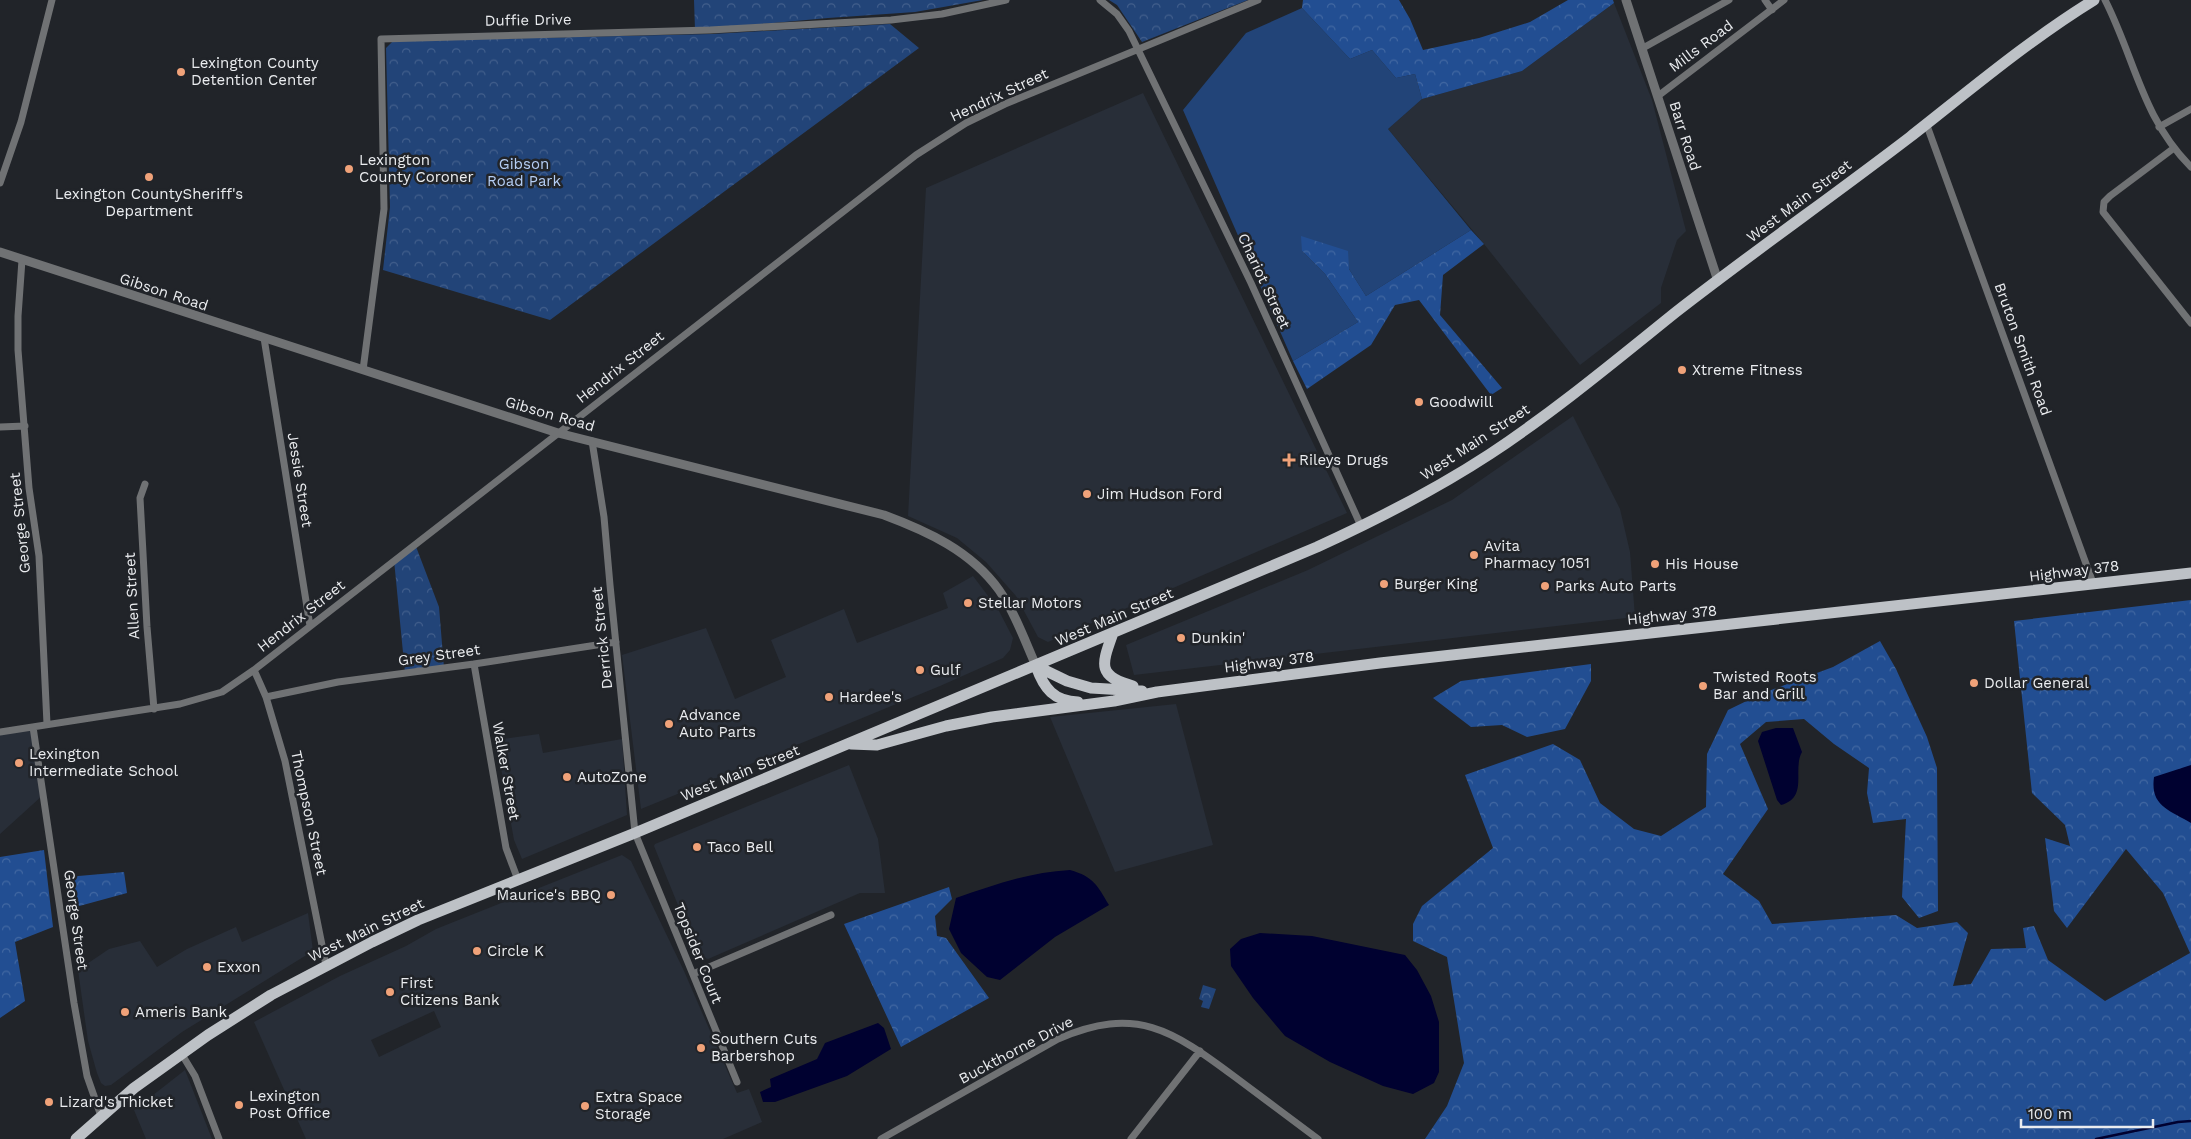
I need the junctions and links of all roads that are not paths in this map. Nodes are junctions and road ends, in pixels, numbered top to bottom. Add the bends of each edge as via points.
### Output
1 (52, 0) edge
2 (1006, 0) edge
3 (1100, 0) edge
4 (1258, 0) edge
5 (1626, 0) edge
6 (1729, 0) edge
7 (1765, 0) edge
8 (1784, 0) edge
9 (2094, 0) edge
10 (2105, 0) edge
11 (1772, 10) junction
12 (1643, 48) junction
13 (1138, 50) junction
14 (1658, 96) junction
15 (2191, 109) edge
16 (1926, 124) junction
17 (2158, 127) junction
18 (2174, 148) junction
19 (2191, 167) edge
20 (0, 183) edge
21 (0, 252) edge
22 (22, 260) junction
23 (1718, 281) junction
24 (2191, 323) edge
25 (264, 338) junction
26 (363, 370) junction
27 (24, 426) junction
28 (0, 427) edge
29 (558, 433) junction
30 (592, 441) junction
31 (145, 484) dead end
32 (1361, 526) junction
33 (2191, 573) edge
34 (2093, 584) junction
35 (310, 626) junction
36 (1113, 633) junction
37 (616, 642) junction
38 (474, 664) junction
39 (1036, 666) junction
40 (254, 670) junction
41 (1157, 692) junction
42 (266, 697) junction
43 (1092, 703) junction
44 (154, 709) junction
45 (47, 724) junction
46 (33, 727) junction
47 (0, 732) edge
48 (849, 744) junction
49 (635, 833) junction
50 (518, 880) junction
51 (831, 915) dead end
52 (326, 965) junction
53 (692, 974) junction
54 (1200, 1051) junction
55 (181, 1053) junction
56 (737, 1082) dead end
57 (102, 1116) junction
58 (76, 1139) edge
59 (219, 1139) edge
60 (882, 1139) edge
61 (1131, 1139) edge
62 (1318, 1139) edge

1 - 20 street via 21,122
2 - 26 street, Duffie Drive via 942,14 891,20 710,30 381,39 384,209
3 - 13 street via 1129,31
4 - 13 street, Hendrix Street
5 - 12 street, Barr Road
6 - 12 street
7 - 11 street
8 - 11 street, Mills Road
9 - 16 main road, West Main Street via 2035,40
10 - 17 street
11 - 14 street, Mills Road
12 - 14 street, Barr Road
13 - 29 street, Hendrix Street via 989,111 937,140
13 - 32 street, Chariot Street via 1251,283
14 - 23 street, Barr Road
15 - 17 street
16 - 23 main road, West Main Street
16 - 34 street, Bruton Smith Road
17 - 18 street
18 - 19 street
18 - 24 street via 2110,196 2104,202 2103,212
21 - 22 street, Gibson Road
22 - 25 street, Gibson Road
22 - 27 street, George Street via 18,350
23 - 32 main road, West Main Street via 1570,397 1490,454
25 - 26 street, Gibson Road
25 - 35 street, Jessie Street
26 - 29 street, Gibson Road
27 - 28 street
27 - 45 street, George Street via 39,556
29 - 30 street, Gibson Road
29 - 35 street, Hendrix Street
30 - 37 street, Derrick Street via 604,517
30 - 39 street, Gibson Road via 884,515 938,537 958,550 1000,591
31 - 44 street, Allen Street via 140,498
32 - 36 main road, West Main Street
33 - 34 main road, Highway 378
34 - 41 main road, Highway 378 via 1405,660
35 - 40 street, Hendrix Street
36 - 39 main road, West Main Street
36 - 41 main road via 1104,657 1107,673 1112,679
37 - 38 street, Grey Street
37 - 49 street, Derrick Street
38 - 42 street, Grey Street via 338,682
38 - 50 street, Walker Street via 506,848
39 - 41 main road via 1091,688
39 - 43 main road via 1044,686 1055,696 1071,702
39 - 48 main road, West Main Street
40 - 42 street, Thompson Street
40 - 44 street, Hendrix Street via 212,696
41 - 43 main road
42 - 52 street, Thompson Street via 285,761
43 - 48 main road via 980,719 877,745
44 - 45 street, Hendrix Street
45 - 46 street, Hendrix Street
46 - 47 street, Hendrix Street
46 - 57 street, George Street via 74,1003 89,1084
48 - 49 main road, West Main Street
49 - 50 main road, West Main Street
49 - 53 street, Topsider Court
50 - 52 main road, West Main Street via 418,920
51 - 53 street
52 - 55 main road, West Main Street via 238,1015
53 - 56 street, Topsider Court
54 - 60 street, Buckthorne Drive via 1173,1034 1141,1025 1104,1024 1079,1030
54 - 61 street
54 - 62 street, Buckthorne Drive
55 - 57 main road, West Main Street
55 - 59 street via 195,1076
57 - 58 main road, West Main Street

